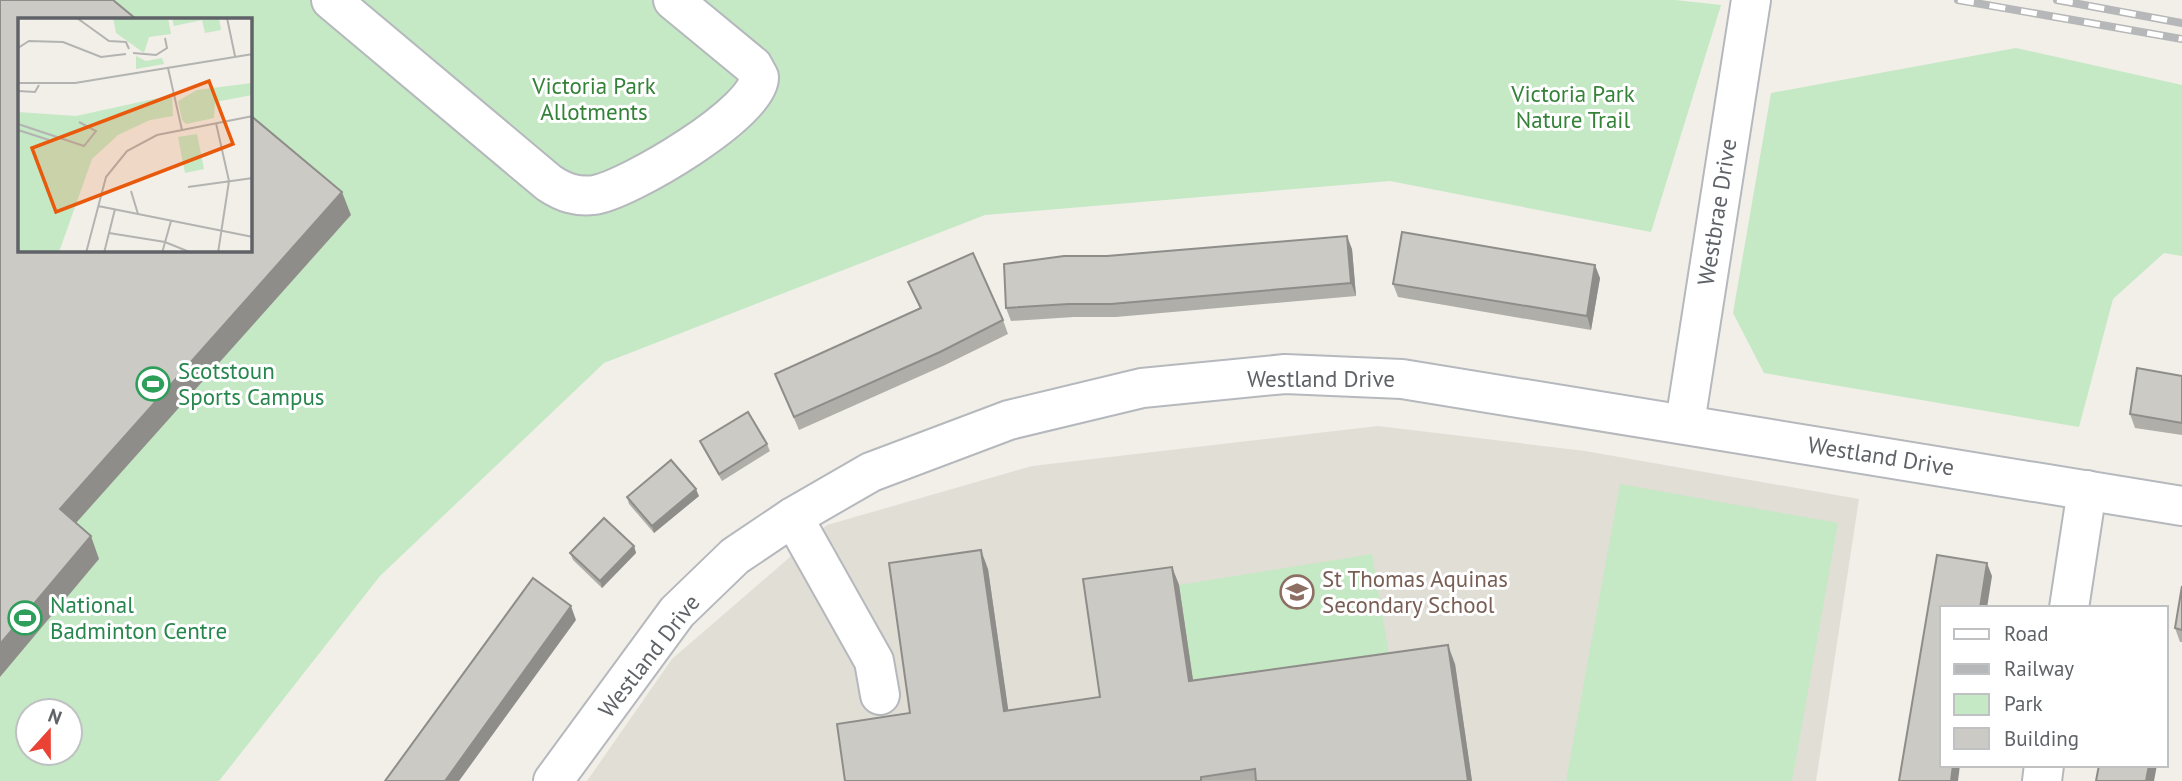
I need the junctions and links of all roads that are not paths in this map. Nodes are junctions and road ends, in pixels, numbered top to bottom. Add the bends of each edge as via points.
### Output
1 (331, 0) edge
2 (673, 0) edge
3 (1751, 0) edge
4 (1685, 424) junction
5 (2087, 490) junction
6 (2182, 506) edge
7 (793, 517) junction
8 (2069, 606) edge
9 (880, 695) dead end
10 (553, 781) edge

1 - 2 street via 549,183 582,196 613,190 647,174 705,136 758,88 759,76 753,66
3 - 4 street, Westbrae Drive
4 - 5 street, Westland Drive
4 - 7 street, Westland Drive via 1402,379 1285,374 1142,387 1009,420 871,472
5 - 6 street, Westland Drive
5 - 8 street
7 - 9 street via 874,661
7 - 10 street, Westland Drive via 735,556 677,612

